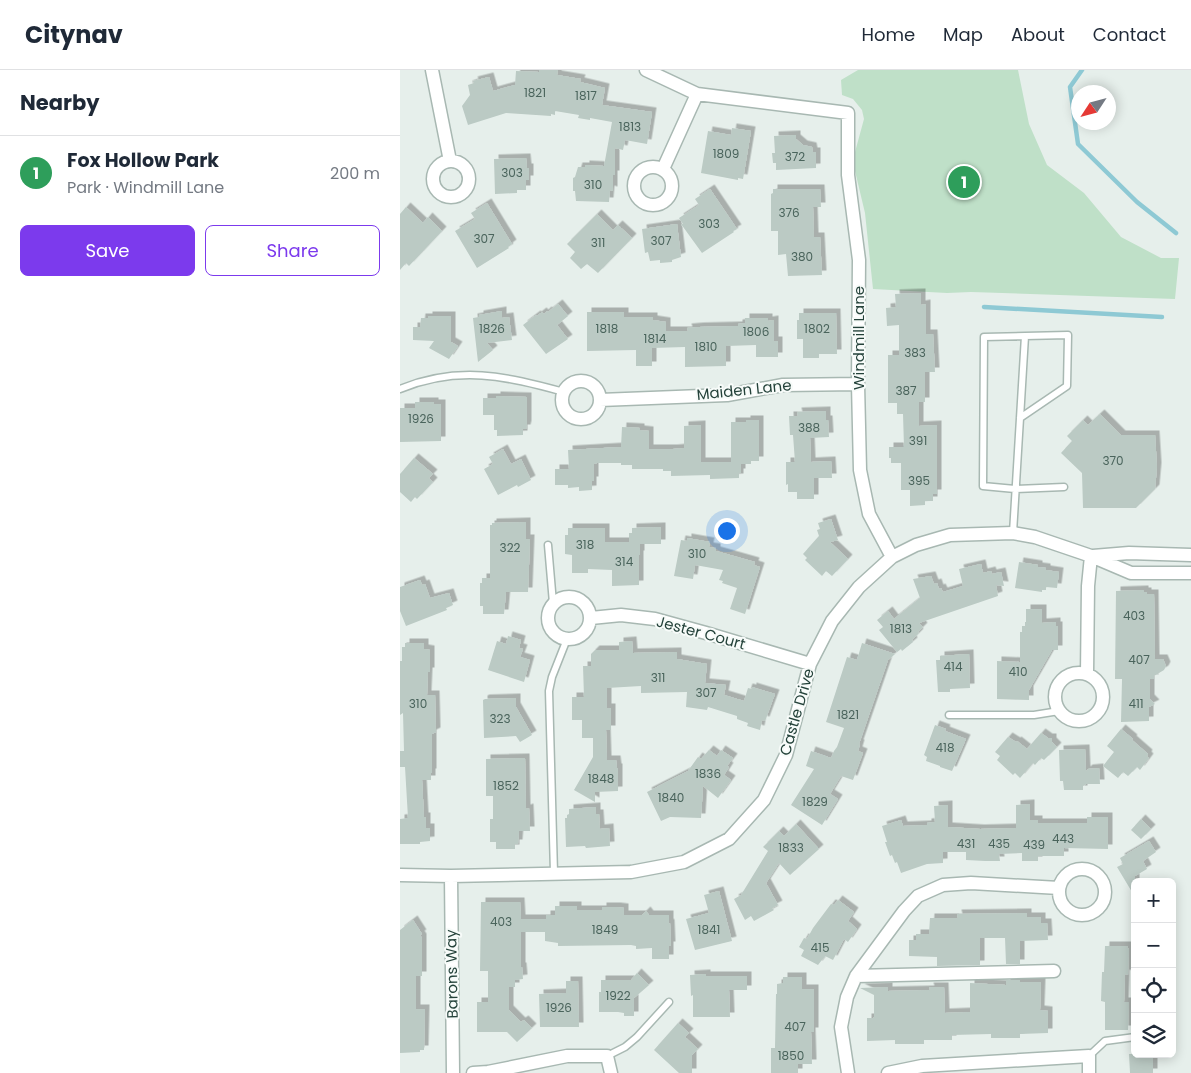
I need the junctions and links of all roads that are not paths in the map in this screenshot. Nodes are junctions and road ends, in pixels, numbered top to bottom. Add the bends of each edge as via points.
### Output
1 (432, 70) edge
2 (646, 70) edge
3 (697, 94) junction
4 (450, 161) dead end
5 (662, 170) dead end
6 (1025, 336) junction
7 (858, 384) junction
8 (400, 389) edge
9 (564, 392) junction
10 (600, 400) junction
11 (1020, 418) junction
12 (1064, 486) dead end
13 (1015, 489) junction
14 (1013, 533) junction
15 (548, 544) dead end
16 (1191, 555) edge
17 (1091, 556) junction
18 (892, 557) junction
19 (1191, 573) edge
20 (553, 603) junction
21 (590, 618) junction
22 (567, 639) junction
23 (810, 664) junction
24 (1087, 674) junction
25 (1059, 711) junction
26 (950, 715) dead end
27 (554, 873) junction
28 (400, 875) edge
29 (450, 876) junction
30 (1059, 888) dead end
31 (1054, 971) dead end
32 (856, 976) junction
33 (669, 1002) dead end
34 (1131, 1038) edge
35 (607, 1056) junction
36 (1089, 1056) junction
37 (453, 1073) edge
38 (473, 1073) edge
39 (611, 1073) edge
40 (848, 1073) edge
41 (888, 1073) edge
42 (1089, 1073) edge

1 - 4 street
2 - 3 street
3 - 5 street
3 - 7 street, Windmill Lane via 848,113 848,175 859,260
6 - 11 lane
6 - 11 lane via 1068,335 1068,386
6 - 13 lane via 984,337 983,486
7 - 10 street, Maiden Lane via 783,385 727,395
7 - 18 street, Windmill Lane via 860,470 869,514
8 - 9 lane via 438,376 461,374 491,376
9 - 10 street via 573,383 585,382 596,388
9 - 10 street via 564,410 580,419 592,416
11 - 13 lane
12 - 13 lane
13 - 14 lane
14 - 17 street, Castle Drive
14 - 18 street, Castle Drive via 950,535 916,545
15 - 20 lane
16 - 17 street, Castle Drive
17 - 19 street, Castle Drive via 1132,573
17 - 24 street
18 - 23 street, Castle Drive via 859,587 832,621
20 - 21 street via 559,598 575,597 586,604
20 - 22 street via 549,609 548,624 559,637
21 - 22 street via 585,632
21 - 23 street, Jester Court via 621,615 655,619
22 - 27 lane via 550,691
23 - 27 street, Castle Drive via 786,755 764,800 729,839 684,862 631,872
24 - 25 street via 1070,675 1060,684 1055,697
24 - 25 street via 1099,683 1104,694 1100,710 1092,718 1080,722
25 - 26 lane via 1034,715
27 - 29 street, Castle Drive
28 - 29 street, Castle Drive
29 - 37 street, Barons Way
30 - 32 street via 971,883 942,885 918,896
31 - 32 street
32 - 40 street via 846,997 841,1027
33 - 35 lane via 638,1037
34 - 36 lane via 1105,1041
35 - 38 street via 567,1056
35 - 39 street
36 - 41 street via 922,1066
36 - 42 street

